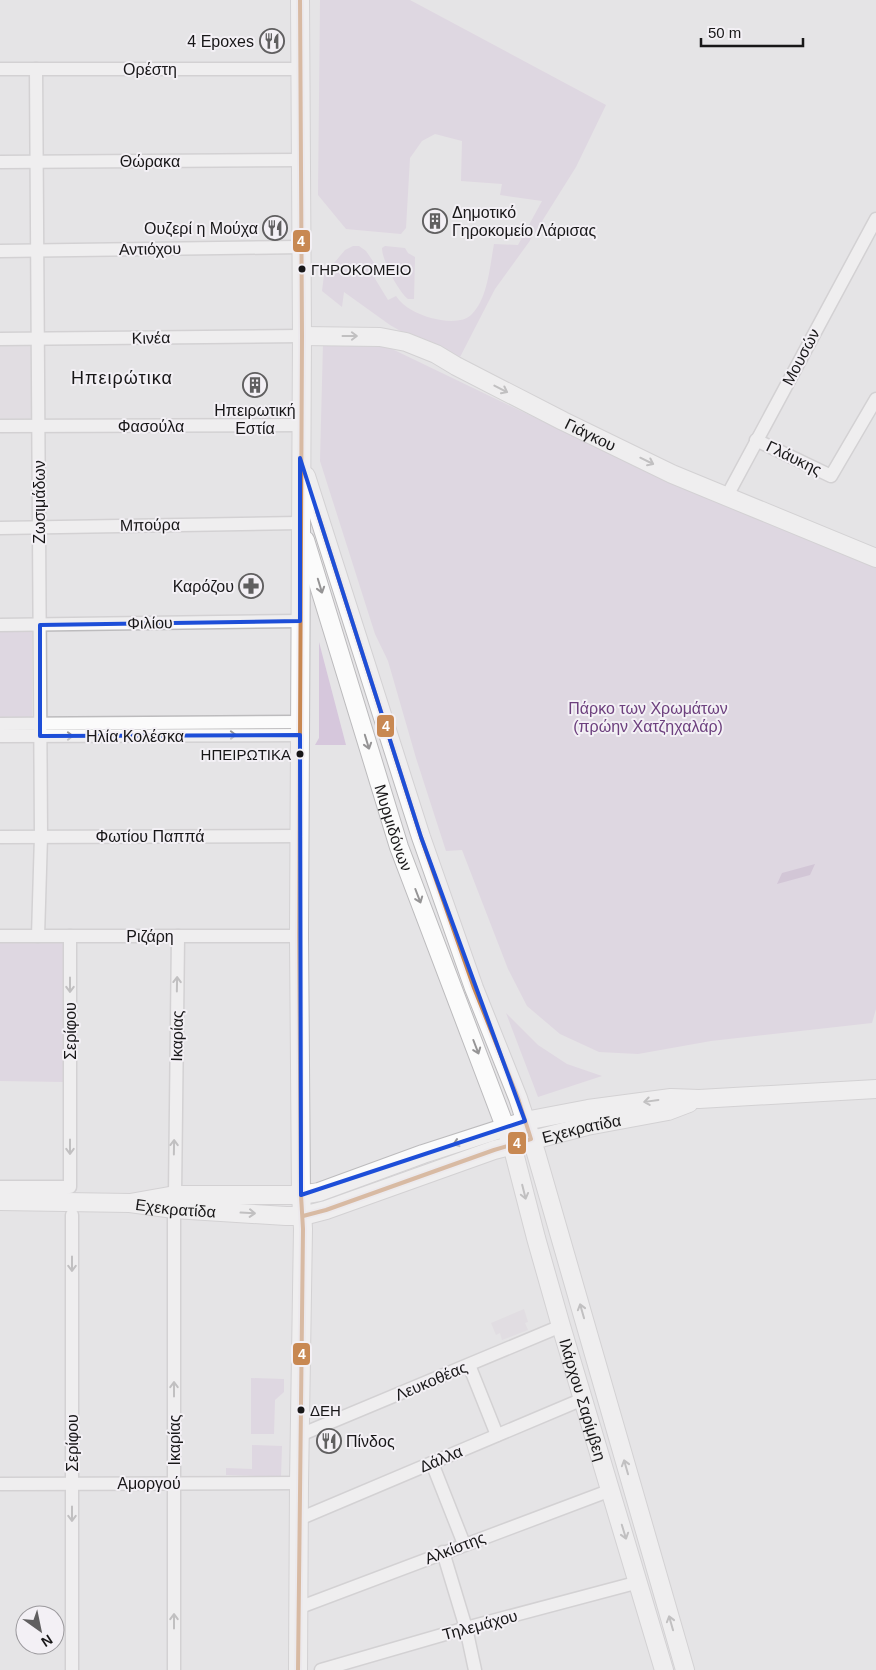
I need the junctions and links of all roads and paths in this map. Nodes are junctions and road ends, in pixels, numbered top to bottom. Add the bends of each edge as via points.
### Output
1 (300, 0) edge
2 (300, 68) junction
3 (0, 69) edge
4 (36, 69) junction
5 (300, 160) junction
6 (0, 162) edge
7 (37, 162) junction
8 (875, 224) edge
9 (301, 247) junction
10 (37, 250) junction
11 (0, 251) edge
12 (302, 336) junction
13 (0, 339) edge
14 (38, 339) junction
15 (876, 399) edge
16 (301, 425) junction
17 (0, 426) edge
18 (38, 426) junction
19 (756, 440) junction
20 (300, 458) junction
21 (727, 496) junction
22 (300, 523) junction
23 (39, 527) junction
24 (0, 528) edge
25 (876, 558) edge
26 (300, 621) junction
27 (40, 624) junction
28 (0, 625) edge
29 (0, 724) edge
30 (300, 728) junction
31 (40, 730) junction
32 (0, 736) edge
33 (41, 836) junction
34 (300, 836) junction
35 (0, 837) edge
36 (0, 936) edge
37 (38, 936) junction
38 (70, 936) junction
39 (178, 936) junction
40 (299, 936) junction
41 (876, 1089) edge
42 (699, 1099) junction
43 (525, 1121) junction
44 (506, 1126) junction
45 (532, 1139) junction
46 (512, 1145) junction
47 (0, 1188) edge
48 (301, 1196) junction
49 (0, 1201) edge
50 (174, 1202) junction
51 (72, 1215) dead end
52 (303, 1216) junction
53 (561, 1326) junction
54 (469, 1365) junction
55 (583, 1399) junction
56 (300, 1435) junction
57 (497, 1435) junction
58 (432, 1463) junction
59 (174, 1483) junction
60 (299, 1483) junction
61 (0, 1484) edge
62 (72, 1484) junction
63 (612, 1490) junction
64 (299, 1519) junction
65 (464, 1544) junction
66 (443, 1552) junction
67 (639, 1582) junction
68 (298, 1608) junction
69 (466, 1628) junction
70 (72, 1670) edge
71 (174, 1670) edge
72 (298, 1670) edge
73 (321, 1670) edge
74 (475, 1670) edge
75 (664, 1670) edge
76 (685, 1670) edge

1 - 2 main road
2 - 4 street, Ορέστη
2 - 5 main road
3 - 4 street, Ορέστη
4 - 7 street, Ζωσιμάδων
5 - 7 street, Θώρακα
5 - 9 main road
6 - 7 street, Θώρακα
7 - 10 street, Ζωσιμάδων
8 - 19 street, Μουσών
9 - 10 street, Αντιόχου
9 - 12 main road
10 - 11 street, Αντιόχου
10 - 14 street, Ζωσιμάδων
12 - 14 street, Κινέα
12 - 16 main road
12 -> 21 main road, Γιάγκου via 380,337 406,342 436,354 664,470
13 - 14 street, Κινέα
14 - 18 street, Ζωσιμάδων
15 - 19 street, Γλάυκης via 832,476
16 - 18 street, Φασούλα
16 - 20 main road
17 - 18 street, Φασούλα
18 - 23 street, Ζωσιμάδων
19 - 21 street, Μουσών
20 - 22 main road
20 - 43 main road, Μυρμιδόνων via 421,837
21 - 25 main road, Γιάγκου
22 - 23 street, Μπούρα
22 - 26 main road
22 -> 44 main road, Μυρμιδόνων via 399,847
23 - 24 street, Μπούρα
23 - 27 street, Ζωσιμάδων
26 - 27 street, Φιλίου
26 - 30 main road
27 - 28 street, Φιλίου
27 - 31 street, Ζωσιμάδων
29 - 31 street, Ηλία Κολέσκα
30 - 31 street, Ηλία Κολέσκα
30 - 34 main road
31 - 32 street, Ηλία Κολέσκα
31 - 33 street, Ζωσιμάδων
33 - 34 street, Φωτίου Παππά
33 - 35 street, Φωτίου Παππά
33 - 37 street, Ζωσιμάδων
34 - 40 main road
36 - 37 street, Ριζάρη
37 - 38 street, Ριζάρη
38 - 39 street, Ριζάρη
38 -> 47 street, Σερίφου via 70,1187
39 - 40 street, Ριζάρη
50 -> 39 street, Ικαρίας
40 - 48 main road
41 - 42 main road, Εχεκρατίδα
42 -> 43 main road, Εχεκρατίδα via 664,1099
42 - 45 main road, Εχεκρατίδα via 668,1111
43 - 44 main road, Εχεκρατίδα
43 - 45 main road, Μυρμιδόνων
44 - 46 main road, Ιλάρχου Σαρίμβεη
44 -> 48 main road, Εχεκρατίδα
45 - 46 main road, Εχεκρατίδα
76 -> 45 main road, Ιλάρχου Σαρίμβεη
46 - 52 main road, Εχεκρατίδα
46 -> 53 main road, Ιλάρχου Σαρίμβεη
48 - 50 main road, Εχεκρατίδα
48 - 52 main road
49 - 50 main road, Εχεκρατίδα
50 -> 52 main road, Εχεκρατίδα
59 -> 50 street, Ικαρίας
51 -> 62 street, Σερίφου
52 - 56 main road
53 - 54 street, Λευκοθέας
53 - 55 main road, Ιλάρχου Σαρίμβεη
54 - 56 street, Λευκοθέας
54 - 57 street
55 - 57 street, Δάλλα
55 - 63 main road, Ιλάρχου Σαρίμβεη
56 - 60 main road
57 - 58 street, Δάλλα
58 - 64 street, Δάλλα
58 - 65 street
59 - 60 street, Αμοργού
59 - 62 street, Αμοργού
71 -> 59 street, Ικαρίας
60 - 64 main road
61 - 62 street, Αμοργού
62 -> 70 street, Σερίφου
63 - 65 street, Αλκίστης
63 -> 67 main road, Ιλάρχου Σαρίμβεη
64 - 68 main road
65 - 66 street, Αλκίστης
66 - 68 street, Αλκίστης
66 - 69 street
67 - 69 street, Τηλεμάχου
67 - 75 main road, Ιλάρχου Σαρίμβεη
68 - 72 main road
69 - 73 street, Τηλεμάχου
69 - 74 street

